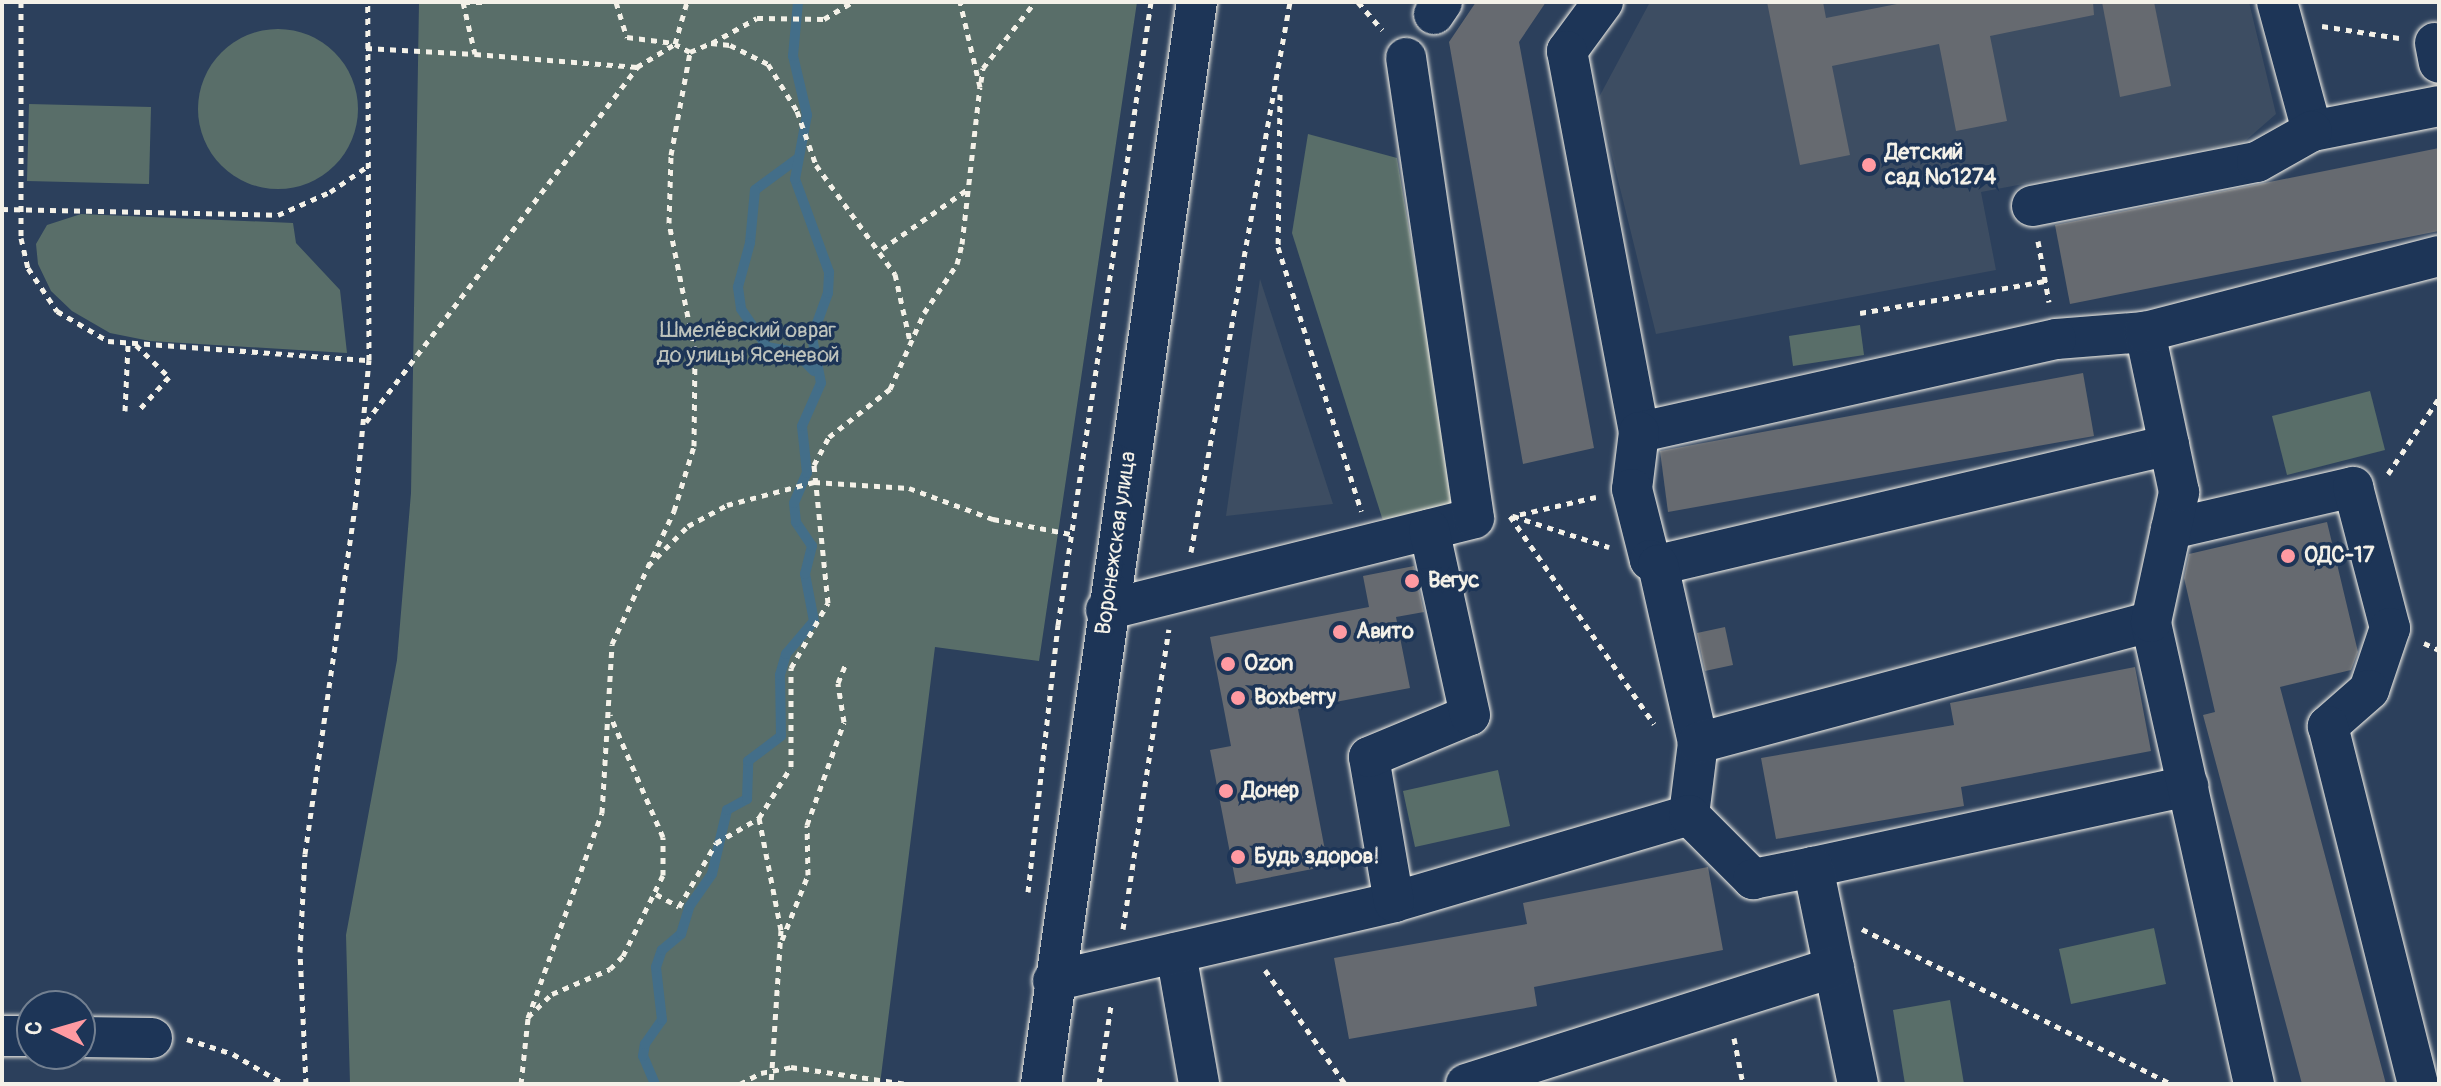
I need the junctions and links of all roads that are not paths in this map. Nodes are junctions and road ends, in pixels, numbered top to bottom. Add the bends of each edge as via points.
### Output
1 (1197, 2) edge
2 (1603, 2) edge
3 (2279, 11) edge
4 (1406, 58) dead end
5 (2439, 106) edge
6 (2312, 131) junction
7 (2032, 206) road end
8 (2439, 256) edge
9 (2145, 332) junction
10 (1639, 432) junction
11 (2169, 445) junction
12 (1429, 529) junction
13 (2171, 529) junction
14 (1654, 563) junction
15 (1106, 610) junction
16 (2151, 622) junction
17 (1698, 743) junction
18 (2188, 786) junction
19 (1689, 815) junction
20 (1813, 867) junction
21 (1394, 902) junction
22 (1176, 953) junction
23 (1834, 967) junction
24 (1053, 981) junction
25 (96, 1037) edge
26 (166, 1037) road end
27 (1041, 1084) edge
28 (1199, 1084) edge
29 (1466, 1084) edge
30 (1858, 1084) edge
31 (2254, 1084) edge
32 (2418, 1084) edge

1 - 15 street, Воронежская улица
2 - 10 street via 1567,51
3 - 6 street
4 - 12 street via 1474,518
5 - 6 street
6 - 7 street via 2257,162
8 - 9 street
9 - 10 street via 2056,339
9 - 11 street
10 - 14 street via 1632,489
11 - 13 street via 2179,492
11 - 14 street
12 - 15 street
12 - 21 street via 1470,715 1369,757
13 - 16 street
13 - 32 street via 2353,487 2390,628 2369,690 2328,726
14 - 17 street
15 - 24 street, Воронежская улица
16 - 17 street
16 - 18 street
17 - 19 street
18 - 20 street
18 - 31 street
19 - 20 street via 1753,879
19 - 21 street
20 - 23 street
21 - 22 street
22 - 24 street
22 - 28 street
23 - 29 street
23 - 30 street
24 - 27 street, Воронежская улица
25 - 26 street

